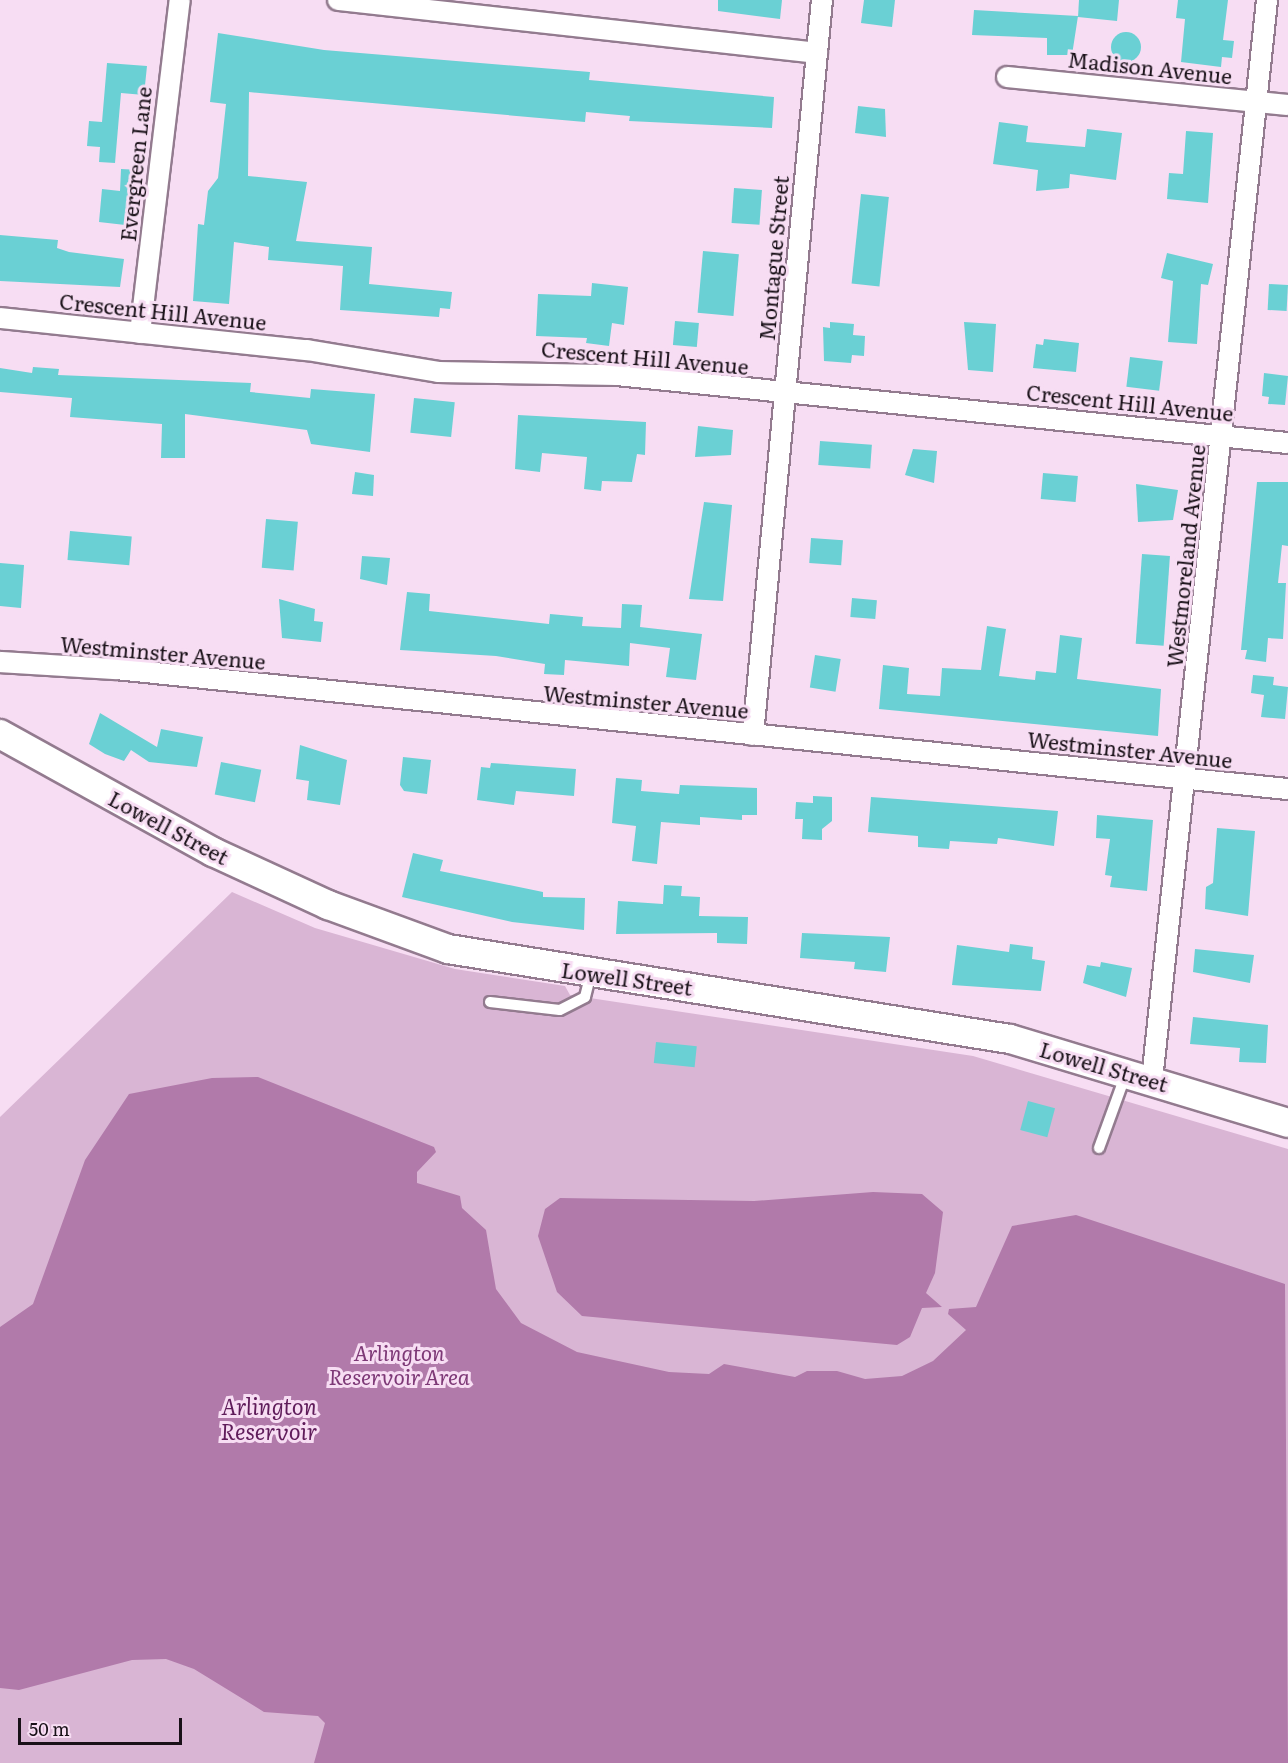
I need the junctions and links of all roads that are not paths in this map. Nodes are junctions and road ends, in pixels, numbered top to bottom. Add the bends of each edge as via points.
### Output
1 (180, 0) edge
2 (338, 0) edge
3 (822, 0) edge
4 (1267, 0) edge
5 (817, 53) junction
6 (1007, 77) dead end
7 (1257, 102) junction
8 (1288, 105) edge
9 (0, 318) edge
10 (140, 333) junction
11 (785, 393) junction
12 (1222, 435) junction
13 (1288, 443) edge
14 (0, 662) edge
15 (0, 734) edge
16 (753, 735) junction
17 (1185, 777) junction
18 (1288, 789) edge
19 (591, 973) junction
20 (490, 1002) dead end
21 (1139, 1077) junction
22 (1288, 1123) edge
23 (1099, 1148) dead end

1 - 10 street, Evergreen Lane
2 - 5 street
3 - 5 street, Montague Street
4 - 7 street, Westmoreland Avenue
5 - 11 street, Montague Street
6 - 7 street, Madison Avenue
7 - 8 street, Madison Avenue
7 - 12 street, Westmoreland Avenue
9 - 10 street, Crescent Hill Avenue
10 - 11 street, Crescent Hill Avenue via 307,350 438,372 617,375
11 - 12 street, Crescent Hill Avenue
11 - 16 street, Montague Street
12 - 13 street, Crescent Hill Avenue
12 - 17 street, Westmoreland Avenue
14 - 16 street, Westminster Avenue via 116,669
15 - 19 main road, Lowell Street via 213,852 328,905 448,949
16 - 17 street, Westminster Avenue
17 - 18 street, Westminster Avenue
17 - 21 street, Westmoreland Avenue
19 - 20 lane via 585,997 560,1010
19 - 21 main road, Lowell Street via 1010,1039
21 - 22 main road, Lowell Street
21 - 23 lane

